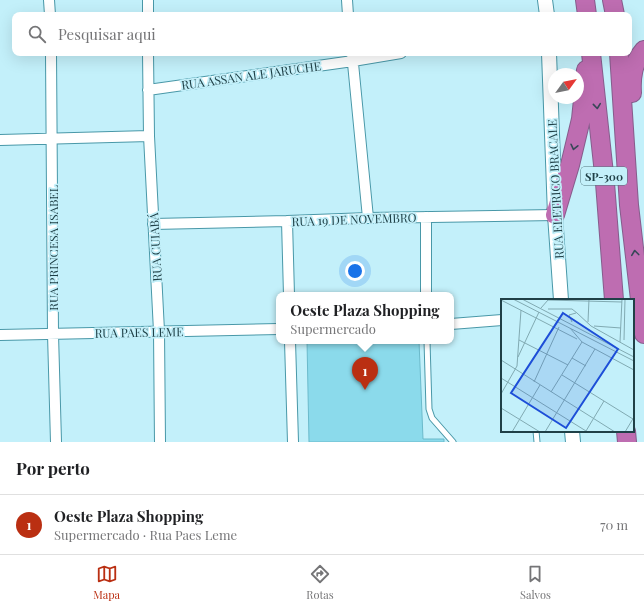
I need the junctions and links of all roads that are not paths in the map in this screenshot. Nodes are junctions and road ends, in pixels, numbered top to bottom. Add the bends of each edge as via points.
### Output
1 (50, 0) edge
2 (148, 0) edge
3 (347, 0) edge
4 (545, 0) edge
5 (585, 0) edge
6 (612, 0) edge
7 (50, 12) edge
8 (148, 12) edge
9 (348, 12) edge
10 (547, 12) edge
11 (587, 12) edge
12 (614, 12) edge
13 (644, 50) edge
14 (51, 56) edge
15 (148, 56) edge
16 (364, 56) edge
17 (549, 56) edge
18 (587, 56) edge
19 (592, 56) edge
20 (620, 56) edge
21 (352, 57) edge
22 (148, 90) junction
23 (149, 136) junction
24 (52, 139) junction
25 (0, 140) edge
26 (629, 205) junction
27 (555, 215) junction
28 (426, 217) junction
29 (368, 218) junction
30 (287, 222) junction
31 (153, 224) junction
32 (289, 292) edge
33 (426, 292) edge
34 (561, 299) edge
35 (614, 299) edge
36 (501, 320) edge
37 (454, 324) edge
38 (276, 329) edge
39 (159, 331) junction
40 (53, 334) junction
41 (644, 334) edge
42 (0, 335) edge
43 (290, 344) edge
44 (427, 344) edge
45 (536, 432) edge
46 (572, 432) edge
47 (626, 432) edge
48 (56, 442) edge
49 (160, 442) edge
50 (293, 442) edge
51 (453, 442) edge
52 (538, 442) edge
53 (573, 442) edge
54 (627, 442) edge

1 - 7 street
2 - 8 street
3 - 9 street
4 - 10 street
5 - 11 highway
6 - 12 highway
13 - 26 highway via 635,63 631,77 636,175
14 - 24 street, RUA PRINCESA ISABEL
15 - 22 street, RUA CUIABÁ
16 - 21 street, RUA ASSAN ALE JARUCHE
17 - 27 street, RUA ELETRICO BRACALE
18 -> 27 highway via 581,120
19 -> 35 highway, SP-300
20 - 26 highway, SP-300
21 - 22 street, RUA ASSAN ALE JARUCHE
21 - 29 street
22 - 23 street, RUA CUIABÁ
23 - 24 street
23 - 31 street, RUA CUIABÁ
24 - 25 street
24 - 40 street, RUA PRINCESA ISABEL
41 -> 26 highway, SP-300
27 - 28 street, RUA 19 DE NOVEMBRO
27 - 34 street, RUA ELETRICO BRACALE
28 - 29 street, RUA 19 DE NOVEMBRO
28 - 33 street
29 - 30 street, RUA 19 DE NOVEMBRO
30 - 31 street, RUA 19 DE NOVEMBRO
30 - 32 street
31 - 39 street, RUA CUIABÁ
36 - 37 street
38 - 39 street, RUA PAES LEME
39 - 40 street, RUA PAES LEME
39 - 49 street, RUA CUIABÁ
40 - 42 street, RUA PAES LEME
40 - 48 street, RUA PRINCESA ISABEL
43 - 50 street
44 - 51 lane via 428,409 432,418
45 - 52 lane
46 - 53 street
47 - 54 highway

